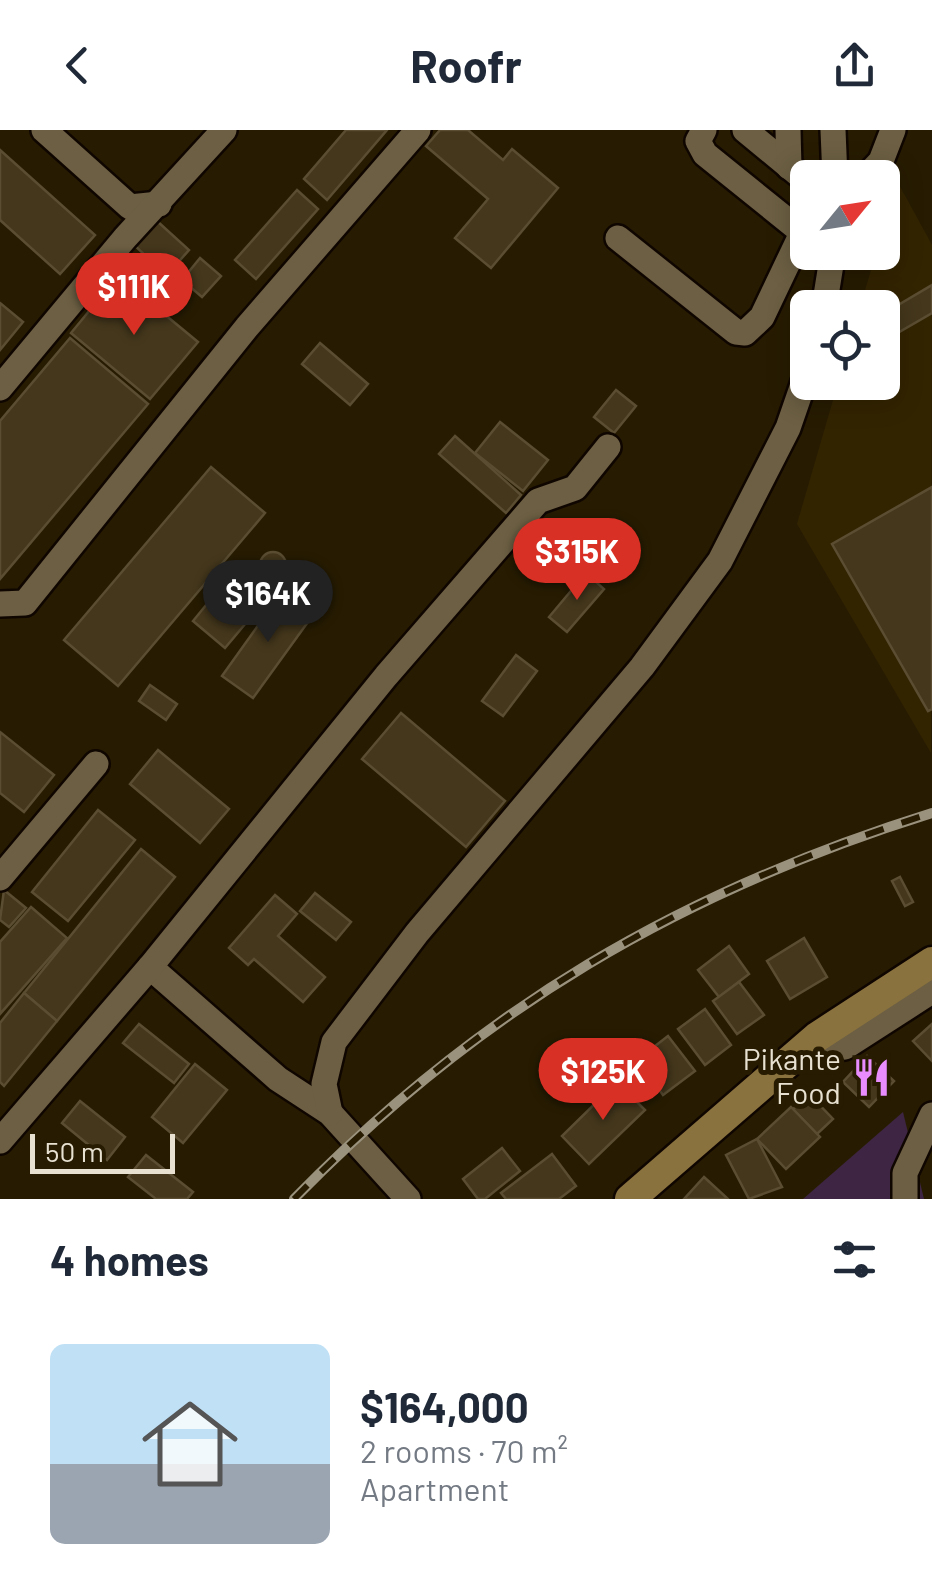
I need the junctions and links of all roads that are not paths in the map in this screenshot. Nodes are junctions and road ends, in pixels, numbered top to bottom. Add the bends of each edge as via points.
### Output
1 (44, 130) edge
2 (224, 130) edge
3 (418, 130) edge
4 (704, 130) edge
5 (746, 130) edge
6 (788, 130) edge
7 (833, 130) edge
8 (894, 130) edge
9 (795, 160) edge
10 (834, 160) edge
11 (881, 160) edge
12 (790, 168) edge
13 (159, 204) junction
14 (790, 223) edge
15 (618, 238) dead end
16 (790, 264) edge
17 (0, 388) edge
18 (797, 400) edge
19 (608, 447) dead end
20 (0, 604) edge
21 (96, 764) dead end
22 (0, 878) edge
23 (932, 962) edge
24 (150, 967) junction
25 (932, 991) edge
26 (817, 1037) junction
27 (330, 1113) junction
28 (932, 1115) edge
29 (2, 1136) edge
30 (408, 1199) edge
31 (630, 1199) edge
32 (905, 1199) edge

1 - 13 street via 130,207
2 - 13 street
3 - 20 street via 247,327 25,603
4 - 14 street via 698,141 705,154
5 - 12 street
6 - 9 street
7 - 10 street
8 - 11 street
13 - 17 street
15 - 16 street via 736,332 745,333 762,317
18 - 27 street via 720,561 642,667 417,933 334,1042 324,1084
19 - 24 street via 575,488 538,501
21 - 22 street
23 - 26 main road
24 - 27 street via 278,1079
24 - 29 street
25 - 26 street via 845,1048
26 - 31 main road
27 - 30 street
28 - 32 street via 905,1173

